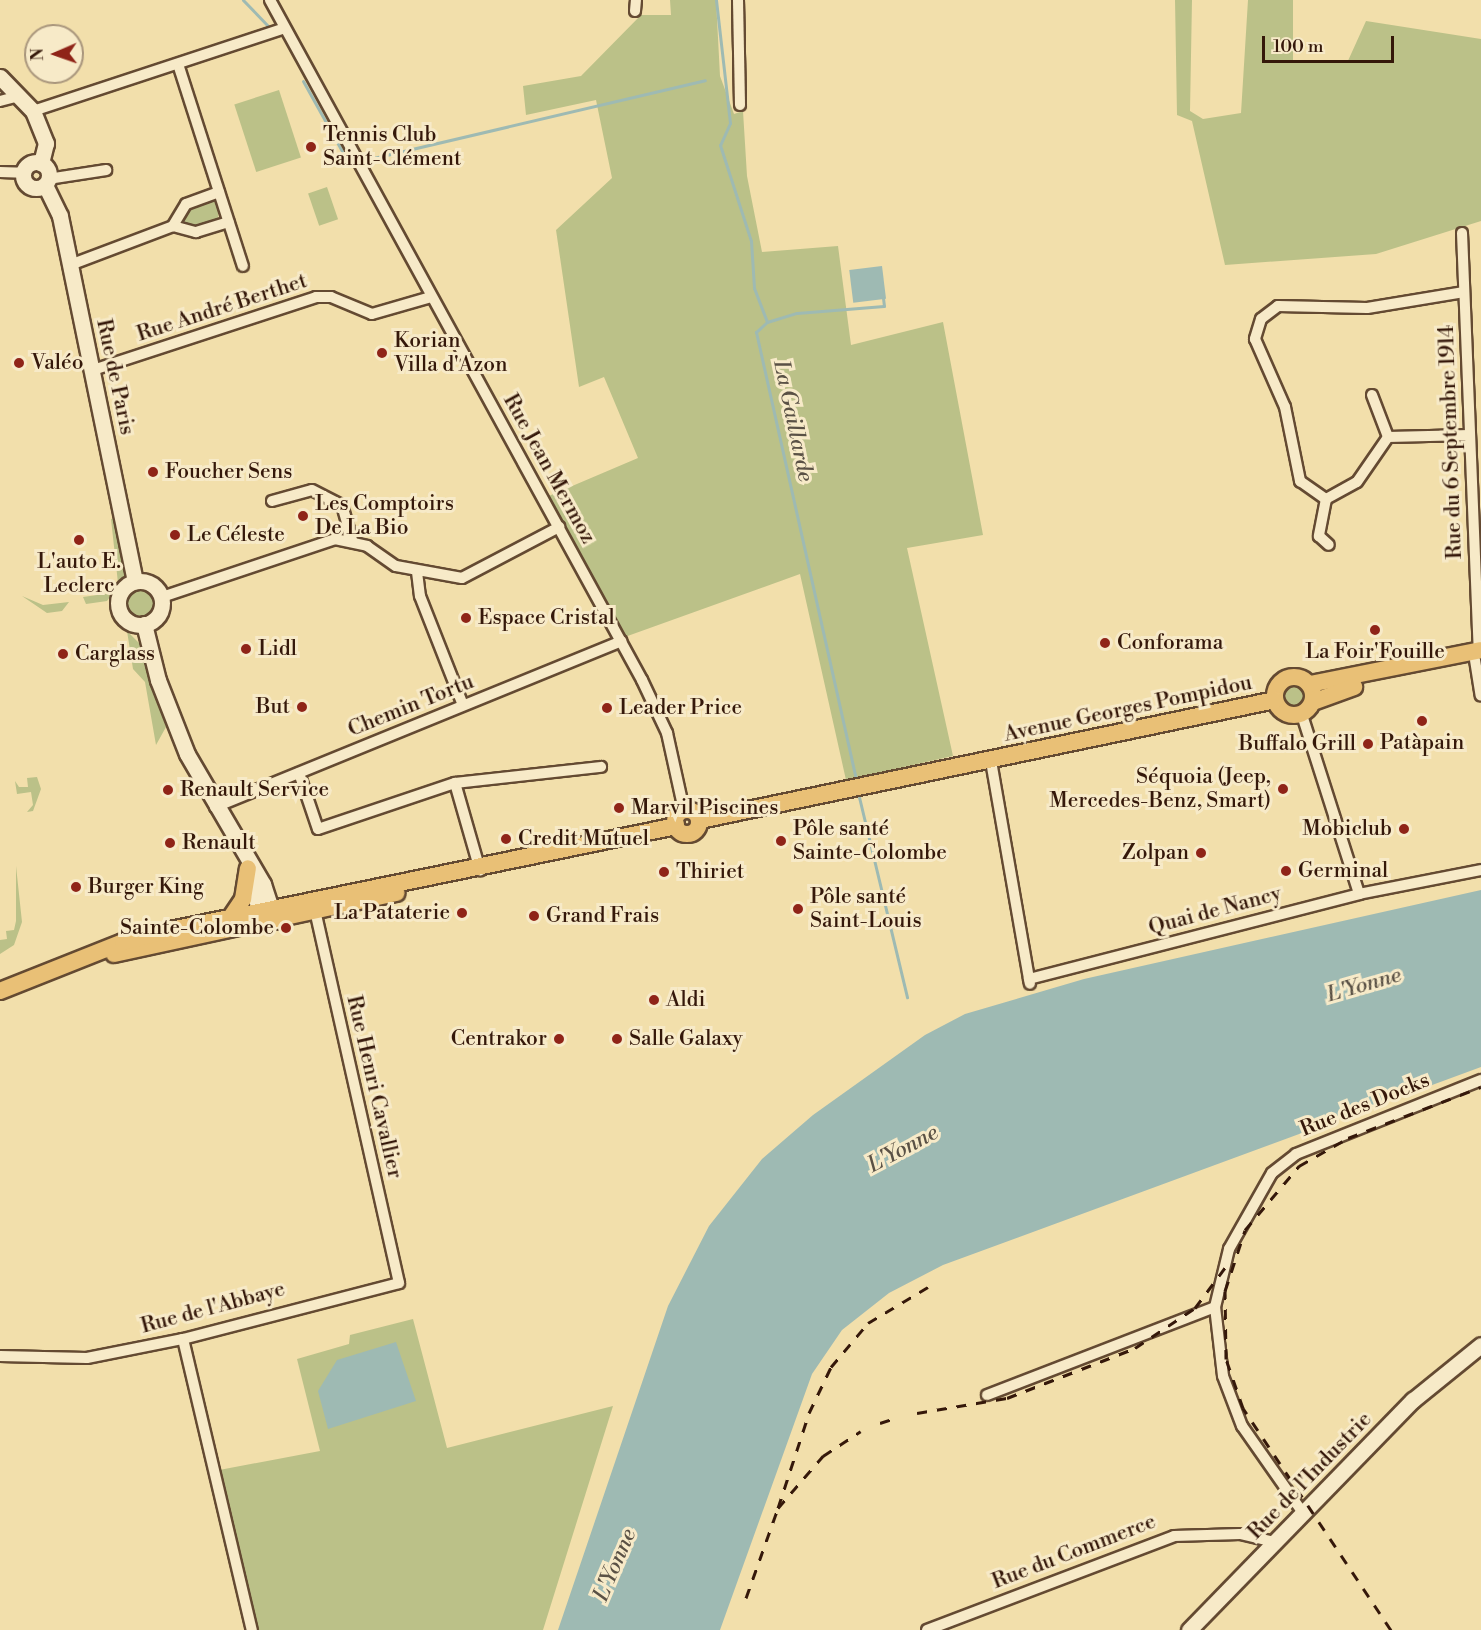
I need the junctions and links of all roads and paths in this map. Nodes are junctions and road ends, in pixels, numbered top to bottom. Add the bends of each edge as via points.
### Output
1 (270, 0) edge
2 (738, 0) edge
3 (283, 29) junction
4 (178, 64) junction
5 (0, 76) edge
6 (19, 96) junction
7 (0, 101) edge
8 (740, 105) dead end
9 (33, 111) junction
10 (41, 163) junction
11 (106, 170) dead end
12 (0, 172) edge
13 (23, 173) junction
14 (46, 182) junction
15 (219, 192) junction
16 (229, 222) junction
17 (173, 226) junction
18 (1462, 233) dead end
19 (70, 265) junction
20 (243, 266) dead end
21 (1464, 292) junction
22 (431, 297) junction
23 (93, 370) junction
24 (1372, 395) dead end
25 (1470, 435) junction
26 (1388, 436) junction
27 (1326, 499) junction
28 (272, 501) dead end
29 (559, 527) junction
30 (352, 541) junction
31 (1329, 545) dead end
32 (417, 572) junction
33 (135, 581) junction
34 (162, 597) junction
35 (144, 624) junction
36 (621, 640) junction
37 (1479, 654) edge
38 (1310, 684) junction
39 (1481, 696) edge
40 (1275, 700) junction
41 (463, 705) junction
42 (1307, 708) junction
43 (991, 761) junction
44 (601, 767) dead end
45 (299, 773) junction
46 (455, 783) junction
47 (215, 807) junction
48 (684, 810) junction
49 (700, 820) junction
50 (676, 826) junction
51 (246, 860) junction
52 (482, 868) junction
53 (1481, 870) edge
54 (1359, 894) junction
55 (314, 906) junction
56 (267, 916) junction
57 (231, 917) junction
58 (103, 953) junction
59 (2, 990) edge
60 (1481, 1080) edge
61 (399, 1283) joint
62 (1215, 1307) junction
63 (183, 1339) junction
64 (1481, 1345) edge
65 (0, 1356) edge
66 (1474, 1356) edge
67 (987, 1395) dead end
68 (1303, 1513) junction
69 (1275, 1542) junction
70 (252, 1630) edge
71 (927, 1630) edge
72 (1189, 1630) edge

1 - 3 street, Rue Jean Mermoz
2 - 8 street
3 - 4 street
3 - 22 street, Rue Jean Mermoz
4 - 9 street
4 - 15 street
5 - 6 street
6 - 7 street
6 - 9 street
9 - 10 street via 46,143
10 - 13 street via 30,164
10 - 14 street, Rue de Paris
11 - 14 street
12 - 13 street
13 - 14 street via 32,187
14 - 19 street, Rue de Paris via 55,201
15 - 16 street
15 - 17 street via 186,204
16 - 17 street via 196,232
16 - 20 street
17 - 19 street
18 - 21 street, Rue du 6 Septembre 1914
19 - 23 street, Rue de Paris
21 - 25 street, Rue du 6 Septembre 1914
21 - 27 street via 1367,308 1278,306 1261,319 1256,345 1284,407 1297,475 1303,486
22 - 23 street, Rue André Berthet via 372,315 332,297 316,297
22 - 29 street, Rue Jean Mermoz
23 - 33 street, Rue de Paris
24 - 26 street
25 - 26 street
25 - 37 street, Rue du 6 Septembre 1914
26 - 27 street via 1357,483
27 - 31 street via 1319,536
28 - 30 street via 312,490 337,503
29 - 32 street via 462,578
29 - 36 street, Rue Jean Mermoz
30 - 32 street
30 - 34 street via 335,539
32 - 41 street via 420,596
33 - 34 street via 154,586
33 - 35 street via 123,589 119,609 132,623
34 - 35 street via 160,611
35 - 47 street via 161,690
36 - 41 street, Chemin Tortu
36 - 48 street, Rue Jean Mermoz via 667,733
37 - 38 main road
37 - 39 street, Rue du 6 Septembre 1914
37 - 42 main road via 1342,690
38 - 40 main road via 1289,677 1278,686
38 - 42 main road
40 - 42 main road via 1287,715
40 - 43 main road, Avenue Georges Pompidou
41 - 45 street, Chemin Tortu
42 - 54 street
43 - 49 main road, Avenue Georges Pompidou
43 - 54 street, Quai de Nancy via 1030,982
44 - 46 street
45 - 46 street via 318,830
45 - 47 street, Chemin Tortu
46 - 52 street
47 - 51 street
48 - 49 main road via 695,812
48 - 50 main road
49 - 50 main road, Avenue Georges Pompidou via 692,834
50 - 52 main road
51 - 56 street
51 - 57 main road via 243,899
52 - 55 main road
53 - 54 street, Quai de Nancy
55 - 56 main road
55 - 61 street, Rue Henri Cavallier
56 - 57 main road
56 - 58 main road
57 - 58 main road via 123,942
58 - 59 main road
60 - 62 street, Rue des Docks via 1344,1131 1272,1173 1229,1249
61 - 63 street, Rue de l'Abbaye
62 - 67 street
62 - 68 street, Rue des Docks via 1220,1363 1233,1405
63 - 65 street, Rue de l'Abbaye via 87,1358
63 - 70 street
64 - 66 street, Rue de l'Industrie
66 - 68 street, Rue de l'Industrie via 1413,1400
68 - 69 street, Rue de l'Industrie
69 - 71 street, Rue du Commerce via 1232,1533 1174,1536
69 - 72 street, Rue de l'Industrie

